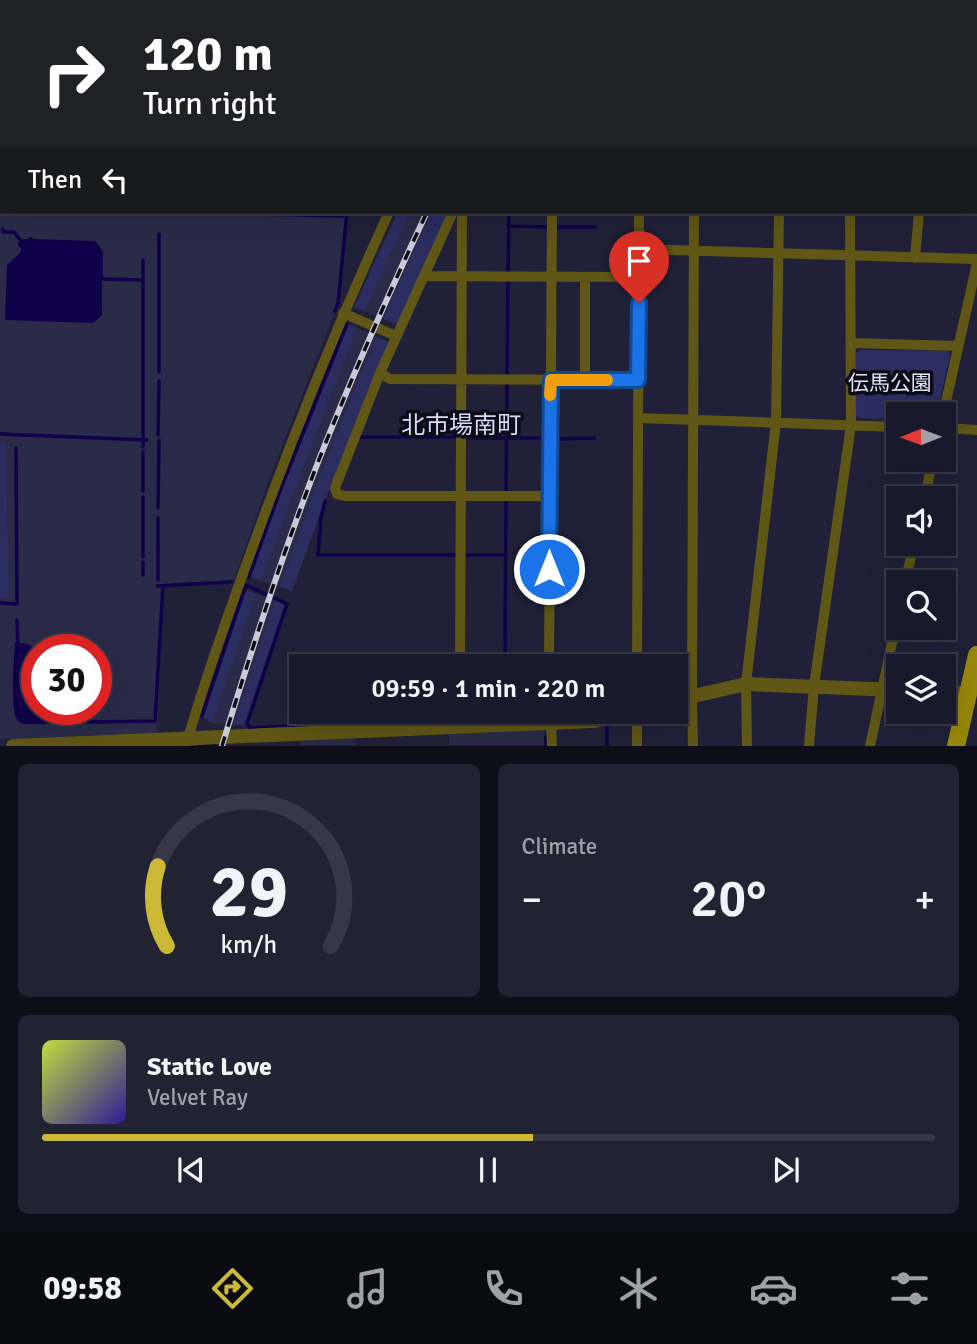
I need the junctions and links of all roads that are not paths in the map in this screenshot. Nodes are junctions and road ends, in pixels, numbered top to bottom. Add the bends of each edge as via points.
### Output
1 (388, 214) edge
2 (452, 214) edge
3 (462, 214) edge
4 (552, 214) edge
5 (639, 214) edge
6 (694, 214) edge
7 (779, 214) edge
8 (850, 214) edge
9 (919, 214) edge
10 (639, 249) junction
11 (694, 251) junction
12 (778, 253) junction
13 (850, 256) junction
14 (915, 258) junction
15 (977, 261) edge
16 (424, 276) junction
17 (462, 276) junction
18 (551, 276) junction
19 (585, 276) junction
20 (639, 277) junction
21 (343, 313) junction
22 (396, 336) junction
23 (850, 343) junction
24 (958, 346) junction
25 (380, 373) junction
26 (462, 380) junction
27 (551, 380) junction
28 (585, 380) junction
29 (638, 380) junction
30 (946, 402) edge
31 (638, 418) junction
32 (693, 420) junction
33 (776, 422) junction
34 (851, 425) junction
35 (886, 426) edge
36 (956, 429) edge
37 (977, 430) edge
38 (461, 496) junction
39 (550, 496) junction
40 (892, 640) edge
41 (460, 654) edge
42 (549, 654) edge
43 (637, 654) edge
44 (977, 655) edge
45 (746, 684) junction
46 (814, 686) junction
47 (881, 689) junction
48 (886, 689) edge
49 (956, 693) edge
50 (968, 694) junction
51 (692, 696) junction
52 (688, 697) edge
53 (418, 724) edge
54 (550, 724) edge
55 (637, 724) edge
56 (238, 741) edge
57 (187, 742) edge
58 (13, 746) edge
59 (552, 746) edge
60 (637, 746) edge
61 (693, 746) edge
62 (747, 746) edge
63 (809, 746) edge
64 (870, 746) edge
65 (956, 746) edge

1 - 21 street
2 - 16 street
3 - 17 street
4 - 18 street
5 - 10 street
6 - 11 street
7 - 12 street
8 - 13 street
9 - 14 street
10 - 11 street
10 - 20 street
11 - 12 street
11 - 32 street
12 - 13 street
12 - 33 street
13 - 14 street
13 - 23 street
14 - 15 street
15 - 24 street
16 - 17 street
16 - 22 street
17 - 18 street
17 - 26 street
18 - 19 street
18 - 27 street
19 - 20 street
19 - 28 street
20 - 29 street
21 - 22 street
21 - 57 street via 245,567
22 - 25 street
23 - 24 street
23 - 34 street
24 - 30 street
25 - 26 street via 390,379
25 - 38 street via 335,488 337,494
26 - 27 street
26 - 38 street
27 - 28 street
27 - 39 street
28 - 29 street
29 - 31 street
31 - 32 street
31 - 43 street
32 - 33 street
32 - 51 street
33 - 34 street
33 - 45 street
34 - 35 street
34 - 46 street
36 - 37 street
38 - 39 street
38 - 41 street
39 - 42 street
40 - 47 street
44 - 50 main road
45 - 46 street
45 - 51 street
45 - 62 street
46 - 47 street
46 - 63 street
47 - 48 street
47 - 64 street
49 - 50 street
50 - 65 main road
51 - 52 street
51 - 61 street
53 - 56 street
54 - 59 street
55 - 60 street
56 - 57 street
57 - 58 street

